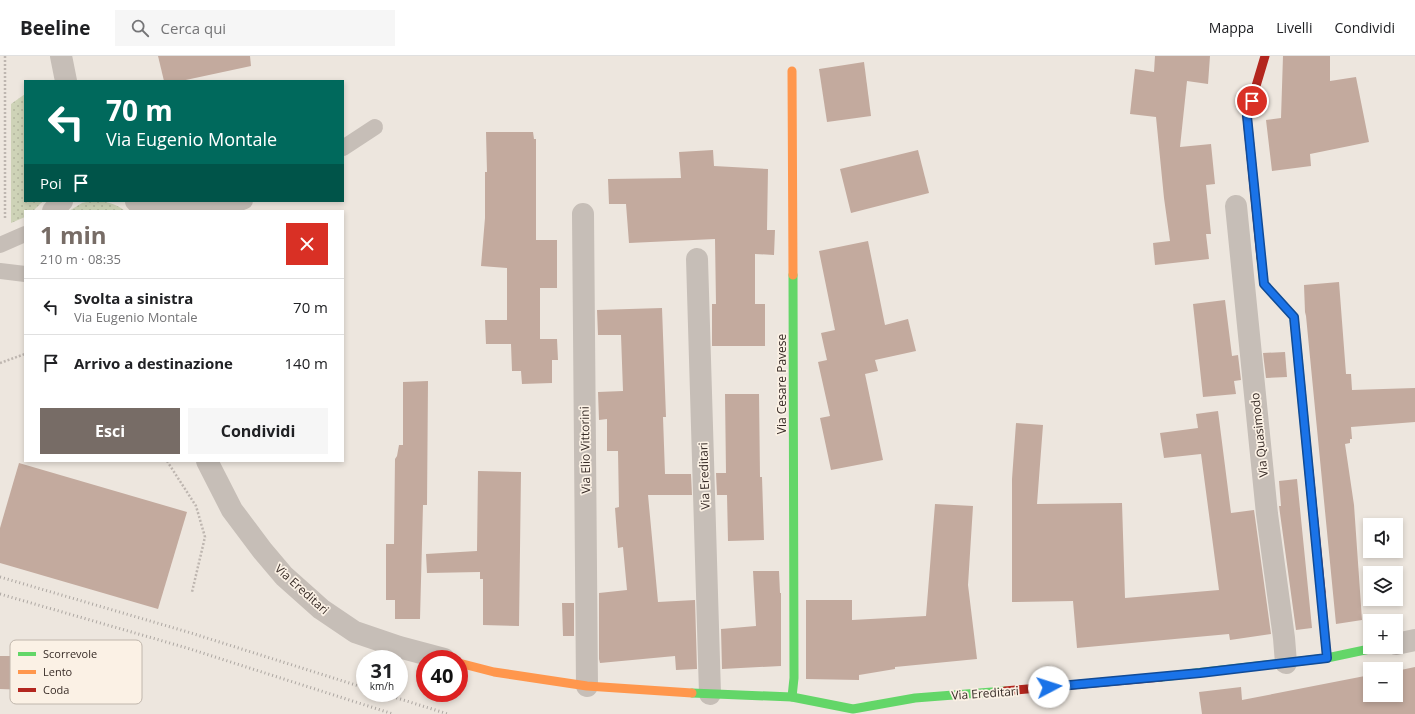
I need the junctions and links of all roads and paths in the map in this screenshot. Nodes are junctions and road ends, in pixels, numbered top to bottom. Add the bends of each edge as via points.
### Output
1 (5, 56) edge
2 (61, 56) edge
3 (1265, 56) edge
4 (792, 70) dead end
5 (66, 80) edge
6 (375, 127) dead end
7 (344, 147) edge
8 (61, 202) edge
9 (242, 202) edge
10 (141, 206) edge
11 (1236, 206) dead end
12 (54, 210) edge
13 (220, 210) edge
14 (583, 214) dead end
15 (24, 234) edge
16 (2, 244) edge
17 (697, 258) dead end
18 (0, 271) edge
19 (24, 274) edge
20 (24, 354) edge
21 (0, 363) edge
22 (169, 462) edge
23 (207, 462) edge
24 (192, 592) dead end
25 (1415, 640) edge
26 (1403, 643) edge
27 (1363, 650) edge
28 (416, 652) edge
29 (1327, 658) junction
30 (1286, 663) junction
31 (468, 665) edge
32 (588, 686) junction
33 (710, 694) junction
34 (792, 697) junction
35 (861, 711) edge

1 - 16 path
2 - 5 street
3 - 29 street via 1247,116 1262,269 1264,284 1294,317
4 - 34 street, Via Cesare Pavese
6 - 7 lane
8 - 12 street
9 - 13 lane
10 - 13 lane via 161,205
11 - 30 street, Via Quasimodo via 1267,514
14 - 32 street, Via Elio Vittorini
15 - 16 lane
17 - 33 street, Via Ereditari
18 - 19 lane
20 - 21 path
22 - 24 path via 196,506 205,537
23 - 28 street, Via Ereditari via 232,510 284,576 321,609 355,632
25 - 26 street
27 - 29 street, Via Ereditari
29 - 30 street, Via Ereditari
30 - 35 street, Via Ereditari via 1192,674 915,698
31 - 32 street, Via Ereditari via 494,672
32 - 33 street, Via Ereditari
33 - 34 street, Via Ereditari
34 - 35 street, Via Ereditari

